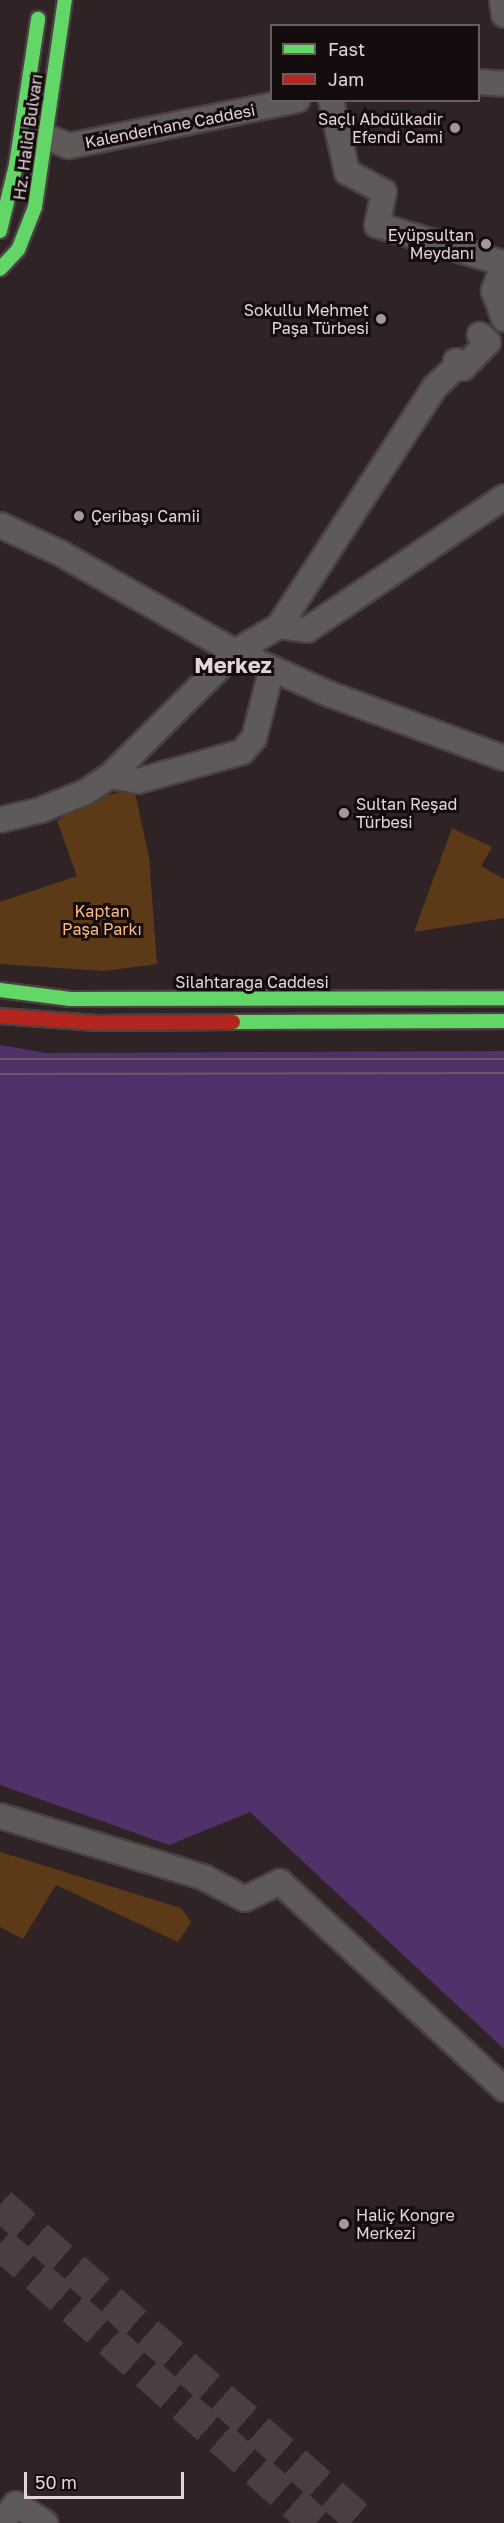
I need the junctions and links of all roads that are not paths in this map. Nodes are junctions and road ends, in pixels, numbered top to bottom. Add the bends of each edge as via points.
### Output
1 (42, 0) edge
2 (65, 0) edge
3 (502, 0) edge
4 (504, 15) edge
5 (480, 81) edge
6 (504, 84) edge
7 (287, 102) edge
8 (331, 102) edge
9 (44, 136) junction
10 (8, 157) edge
11 (0, 231) edge
12 (504, 263) edge
13 (0, 269) edge
14 (504, 319) edge
15 (504, 497) edge
16 (0, 525) edge
17 (279, 626) junction
18 (235, 652) junction
19 (272, 669) junction
20 (504, 758) edge
21 (110, 776) junction
22 (0, 820) edge
23 (0, 990) edge
24 (504, 998) edge
25 (0, 1016) edge
26 (504, 1021) edge
27 (0, 1816) edge
28 (504, 2089) edge
29 (1, 2523) edge
30 (45, 2523) edge

1 - 10 main road, Hz. Halid Bulvarı
2 - 9 main road, Hz. Halid Bulvarı
3 - 4 street
5 - 6 street
7 - 9 street, Kalenderhane Caddesi via 69,146
8 - 12 street via 347,172 384,192 377,225
9 - 13 main road, Hz. Halid Bulvarı via 28,232
10 - 11 main road, Hz. Halid Bulvarı
12 - 14 street via 494,291
14 - 17 street via 482,337 488,342 434,387
15 - 17 street via 307,630
16 - 18 street via 60,553
17 - 18 street
18 - 19 street
18 - 21 street
19 - 20 street
19 - 21 street via 254,738 242,752 138,781
21 - 22 street via 86,792 41,810
23 - 24 main road, Silahtarağa Caddesi via 70,999
25 - 26 main road via 120,1023
27 - 28 street via 203,1877 245,1899 280,1882
29 - 30 street via 16,2504

